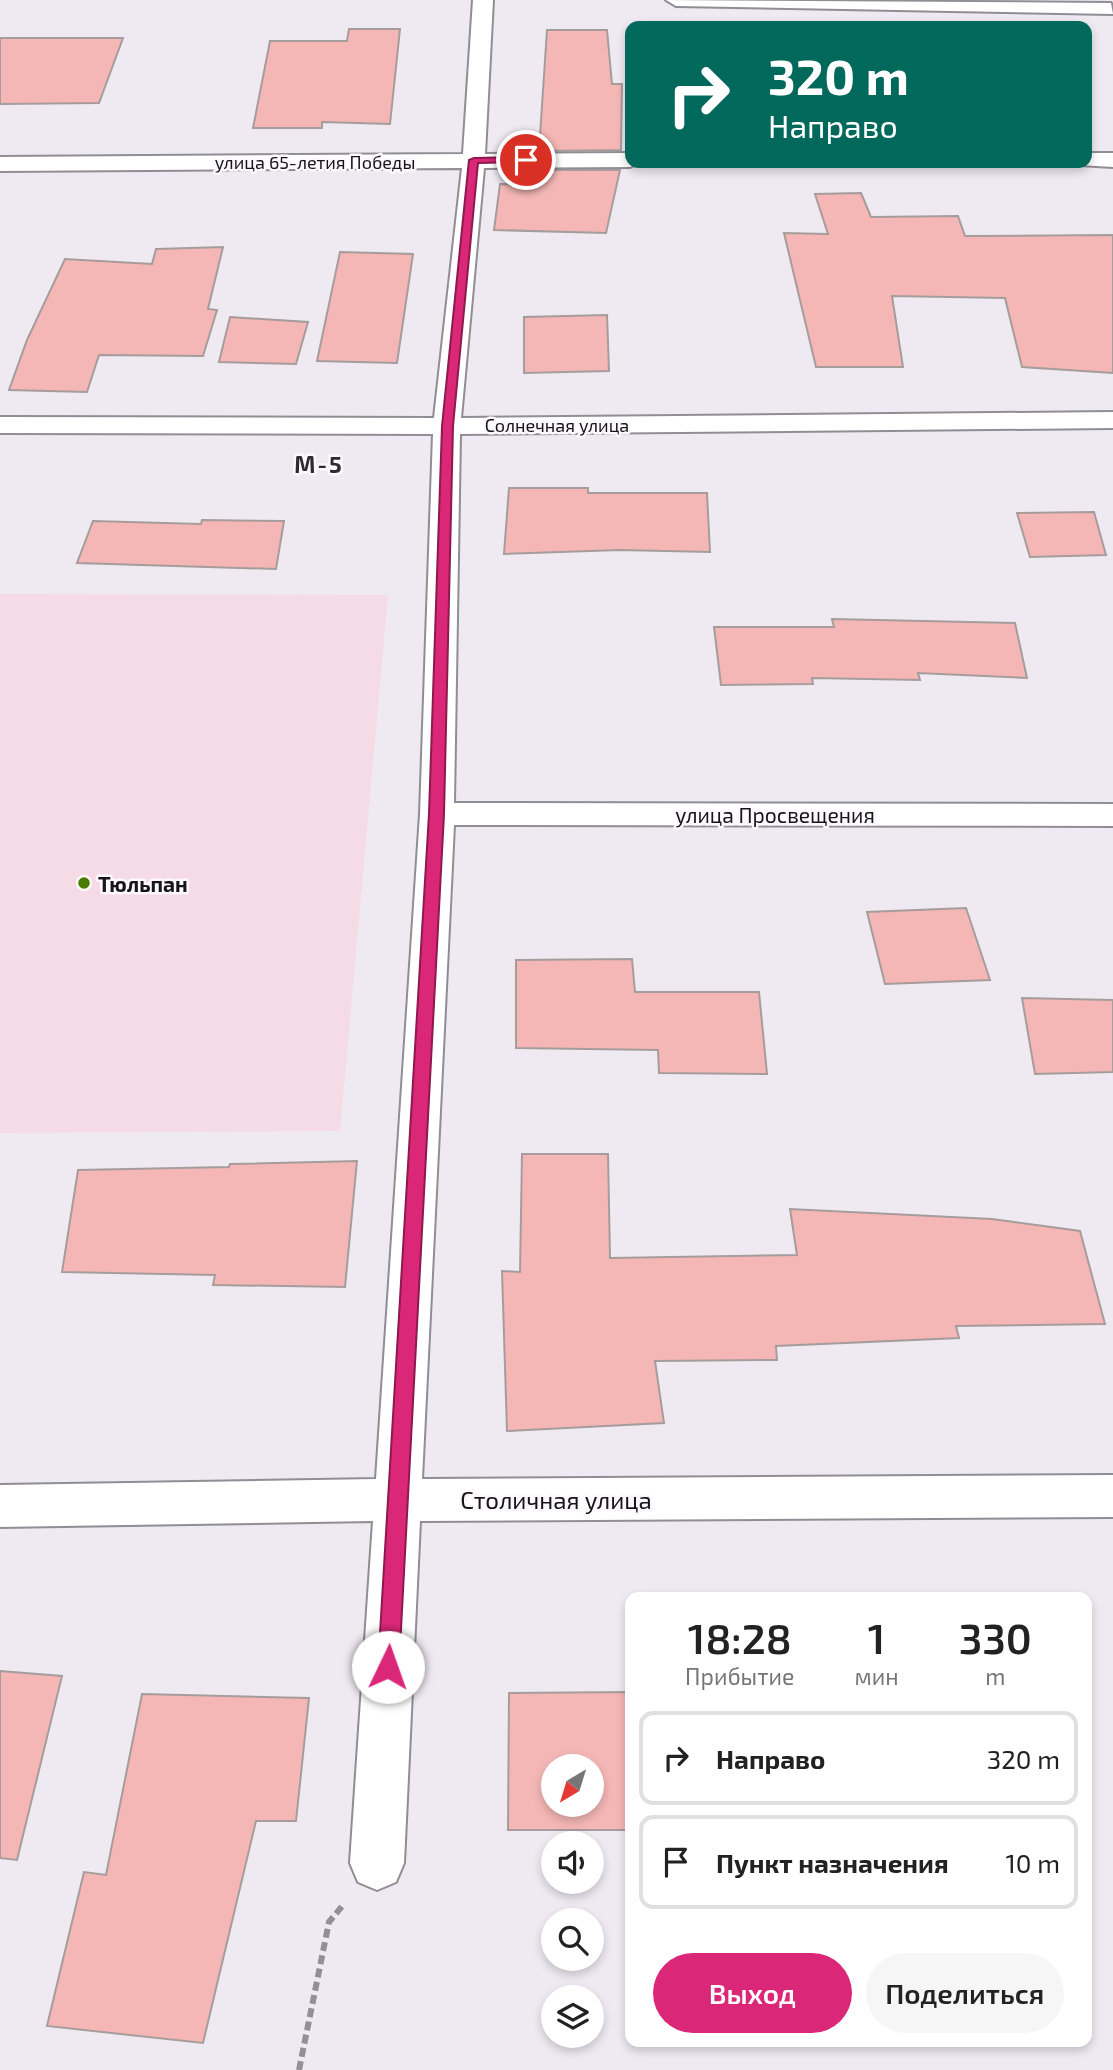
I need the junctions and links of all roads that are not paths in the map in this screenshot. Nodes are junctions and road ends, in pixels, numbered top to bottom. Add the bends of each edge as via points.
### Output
1 (484, 0) edge
2 (676, 0) edge
3 (1111, 9) dead end
4 (474, 160) junction
5 (625, 160) edge
6 (1092, 160) edge
7 (1113, 160) edge
8 (0, 164) edge
9 (1113, 420) edge
10 (0, 425) edge
11 (447, 426) junction
12 (436, 814) junction
13 (1113, 815) edge
14 (1113, 1496) edge
15 (398, 1500) junction
16 (0, 1506) edge
17 (377, 1863) road end

1 - 4 street
2 - 3 street
4 - 5 street, улица 65-летия Победы
4 - 8 street, улица 65-летия Победы
4 - 11 street
6 - 7 street
9 - 11 street, Солнечная улица
10 - 11 street, Солнечная улица
11 - 12 street
12 - 13 street, улица Просвещения
12 - 15 street
14 - 15 street, Столичная улица
15 - 16 street, Столичная улица
15 - 17 street

